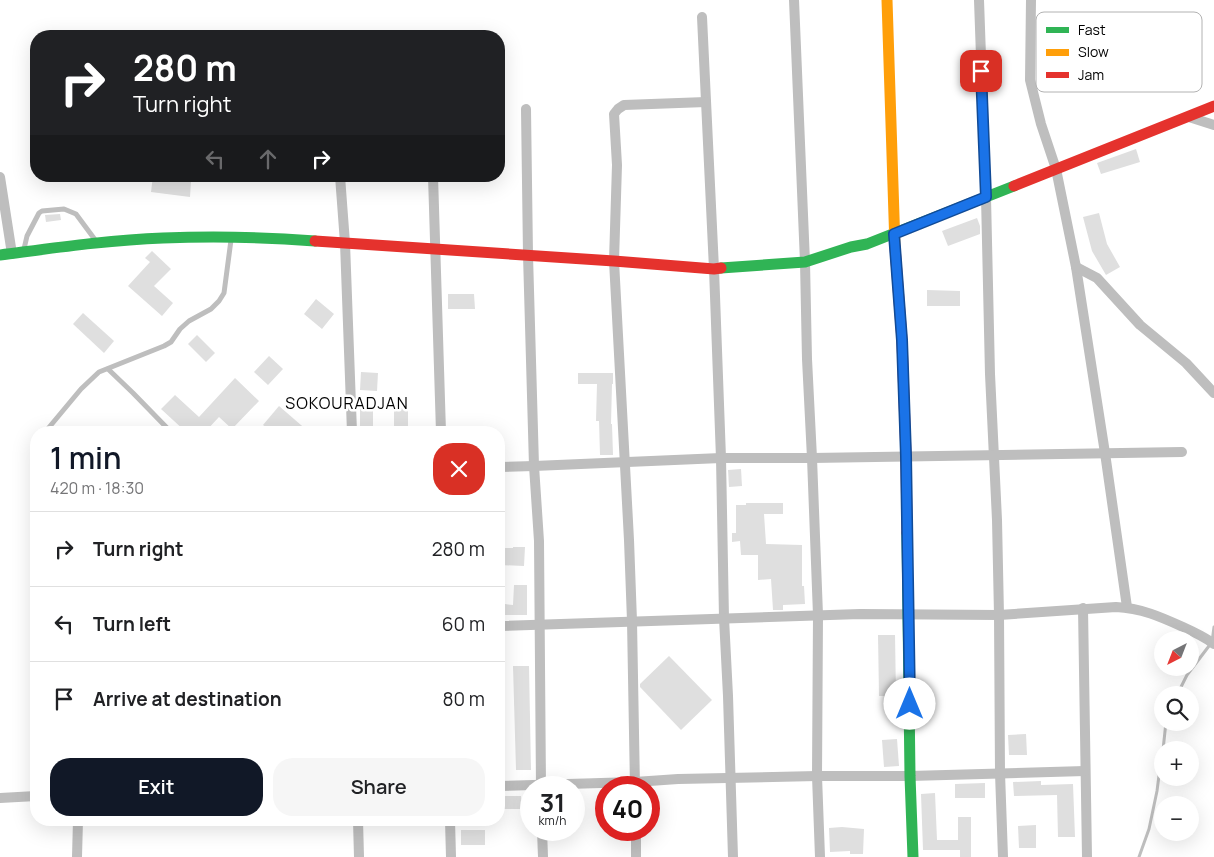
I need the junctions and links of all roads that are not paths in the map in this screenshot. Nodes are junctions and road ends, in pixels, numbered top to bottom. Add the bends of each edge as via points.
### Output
1 (794, 0) edge
2 (886, 0) edge
3 (979, 0) edge
4 (1031, 0) edge
5 (702, 17) dead end
6 (706, 102) junction
7 (1214, 106) edge
8 (526, 109) dead end
9 (1189, 117) junction
10 (1214, 125) edge
11 (1056, 169) junction
12 (0, 177) edge
13 (340, 182) edge
14 (433, 182) edge
15 (986, 197) junction
16 (894, 234) junction
17 (231, 237) junction
18 (345, 242) junction
19 (97, 243) junction
20 (435, 248) junction
21 (12, 254) edge
22 (528, 255) junction
23 (614, 261) junction
24 (805, 262) junction
25 (1076, 267) junction
26 (714, 270) junction
27 (108, 369) junction
28 (1214, 393) edge
29 (50, 426) edge
30 (165, 426) edge
31 (352, 426) edge
32 (441, 426) edge
33 (1182, 452) dead end
34 (1105, 453) junction
35 (906, 456) junction
36 (993, 456) junction
37 (721, 458) junction
38 (812, 458) junction
39 (625, 462) junction
40 (534, 466) junction
41 (505, 467) edge
42 (1127, 607) junction
43 (1083, 608) junction
44 (909, 614) junction
45 (1000, 615) junction
46 (818, 616) junction
47 (724, 618) junction
48 (632, 621) junction
49 (540, 625) junction
50 (505, 626) edge
51 (1214, 644) edge
52 (1085, 771) junction
53 (1000, 773) junction
54 (541, 776) edge
55 (635, 776) edge
56 (817, 776) junction
57 (910, 776) junction
58 (730, 778) junction
59 (660, 782) edge
60 (505, 786) edge
61 (520, 786) edge
62 (30, 796) edge
63 (0, 798) edge
64 (78, 826) edge
65 (358, 826) edge
66 (450, 826) edge
67 (542, 841) edge
68 (636, 841) edge
69 (77, 857) edge
70 (359, 857) edge
71 (451, 857) edge
72 (543, 857) edge
73 (636, 857) edge
74 (733, 857) edge
75 (820, 857) edge
76 (913, 857) edge
77 (1003, 857) edge
78 (1088, 857) edge

1 - 24 street
2 - 16 main road
3 - 15 street
4 - 11 street via 1030,80
5 - 6 street
6 - 23 street via 624,105 614,114 617,165
6 - 26 street
7 - 9 main road
8 - 22 street
9 - 10 street
9 - 11 main road
11 - 15 main road
11 - 25 street
12 - 21 street
13 - 18 street
14 - 20 street
15 - 16 main road
15 - 36 street
16 - 24 main road
16 - 35 main road
17 - 18 main road
17 - 19 main road
17 - 27 lane via 224,293 219,301 188,321 171,342
18 - 20 main road
18 - 31 street
19 - 21 main road
19 - 21 lane via 76,214 64,208 42,210
20 - 22 main road
20 - 32 street
22 - 23 main road
22 - 40 street
23 - 26 main road
23 - 39 street
24 - 26 main road
24 - 38 street
25 - 28 street via 1097,278 1140,325 1186,363
25 - 34 street
26 - 37 street
27 - 29 lane via 91,378
27 - 30 lane
33 - 34 street
34 - 36 street
34 - 42 street
35 - 36 street
35 - 38 street
35 - 44 main road
36 - 45 street
37 - 38 street
37 - 39 street
37 - 47 street
38 - 46 street
39 - 40 street
39 - 48 street
40 - 41 street
40 - 49 street
42 - 43 street
42 - 51 street via 1162,617
43 - 45 street
43 - 52 street
44 - 45 street
44 - 46 street
44 - 57 main road
45 - 53 street
46 - 47 street
46 - 56 street
47 - 48 street
47 - 58 street
48 - 49 street
48 - 55 street
49 - 50 street
49 - 54 street
52 - 53 street
52 - 78 street
53 - 57 street
53 - 77 street
56 - 57 street
56 - 58 street
56 - 75 street
57 - 76 main road
58 - 59 street
58 - 74 street
60 - 61 street
62 - 63 street
64 - 69 street
65 - 70 street
66 - 71 street
67 - 72 street
68 - 73 street

